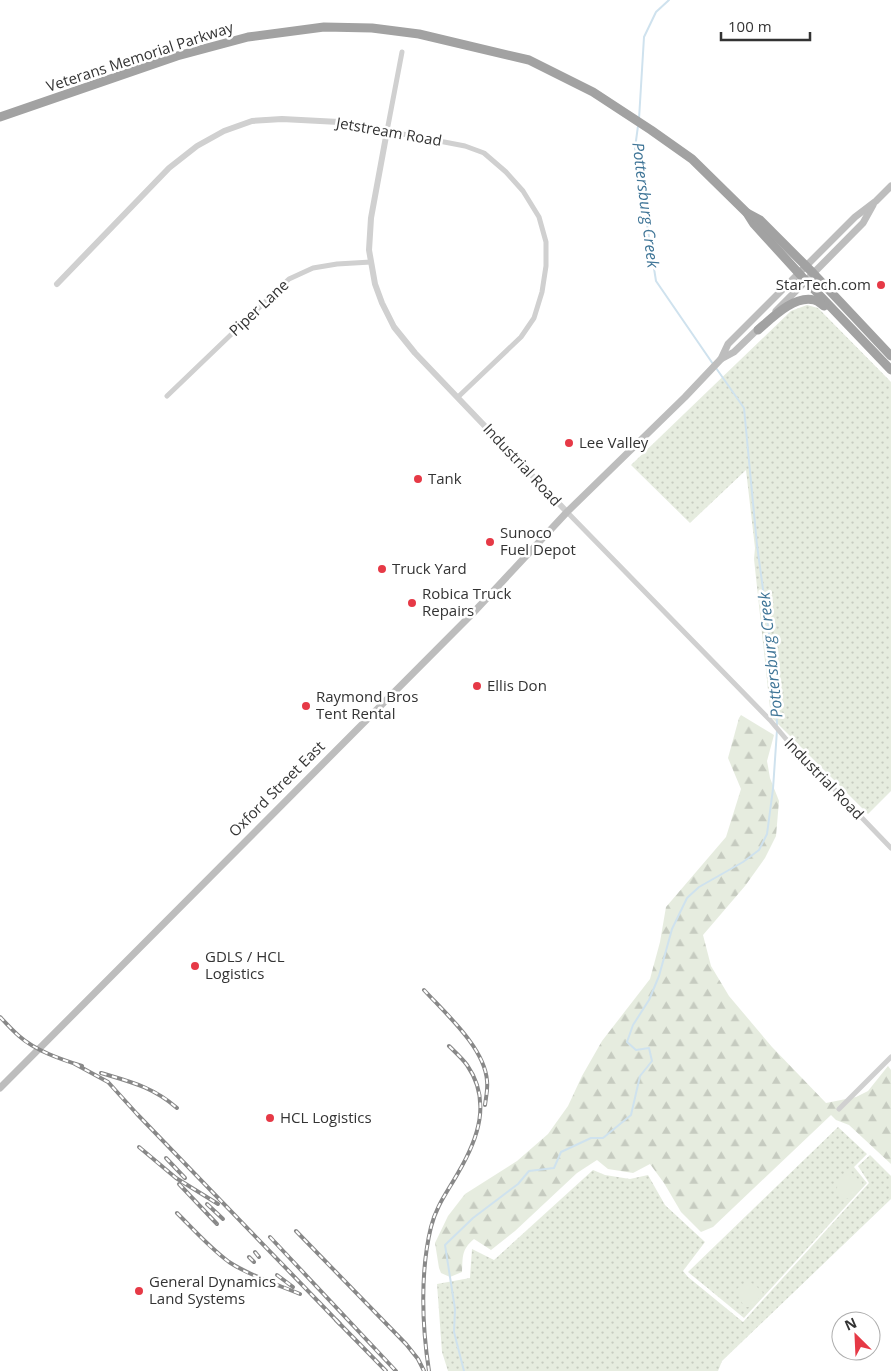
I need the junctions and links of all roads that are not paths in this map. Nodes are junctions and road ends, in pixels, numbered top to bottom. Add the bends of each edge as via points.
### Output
1 (402, 52) dead end
2 (0, 117) edge
3 (387, 132) junction
4 (891, 186) edge
5 (876, 201) junction
6 (371, 262) junction
7 (802, 269) junction
8 (813, 273) junction
9 (805, 280) junction
10 (57, 284) dead end
11 (837, 314) junction
12 (758, 330) junction
13 (891, 356) edge
14 (721, 359) junction
15 (891, 370) edge
16 (167, 396) dead end
17 (458, 397) junction
18 (567, 512) junction
19 (891, 848) edge
20 (891, 1057) edge
21 (0, 1088) edge
22 (839, 1109) dead end

1 - 3 street, Industrial Road
2 - 7 highway, Veterans Memorial Parkway via 186,54 248,37 324,27 372,28 419,34 530,60 594,92 692,159
3 - 6 street, Industrial Road via 371,218
3 - 10 street, Jetstream Road via 339,122 282,119 252,121 224,131 197,146 169,168
3 - 17 street, Jetstream Road via 465,146 484,153 523,190 546,242 542,292 534,318 521,336
4 - 5 main road, Oxford Street East
5 - 7 main road, Oxford Street East via 855,216
5 - 8 main road, Oxford Street East via 863,223
6 - 16 street, Piper Lane via 313,268 289,279
6 - 17 street, Industrial Road via 375,284 394,327
7 - 8 highway, Veterans Memorial Parkway
7 - 9 highway, Veterans Memorial Parkway
7 - 14 main road, Oxford Street East via 728,344
8 - 9 main road, Oxford Street East
8 - 13 highway, Veterans Memorial Parkway
9 - 11 highway, Veterans Memorial Parkway
9 - 12 main road, Oxford Street East
11 - 12 highway via 815,300 806,299 785,307
11 - 15 highway, Veterans Memorial Parkway
12 - 14 main road, Oxford Street East via 734,352
14 - 18 main road, Oxford Street East
17 - 18 street, Industrial Road
18 - 19 street, Industrial Road
18 - 21 main road, Oxford Street East via 472,613
20 - 22 street

